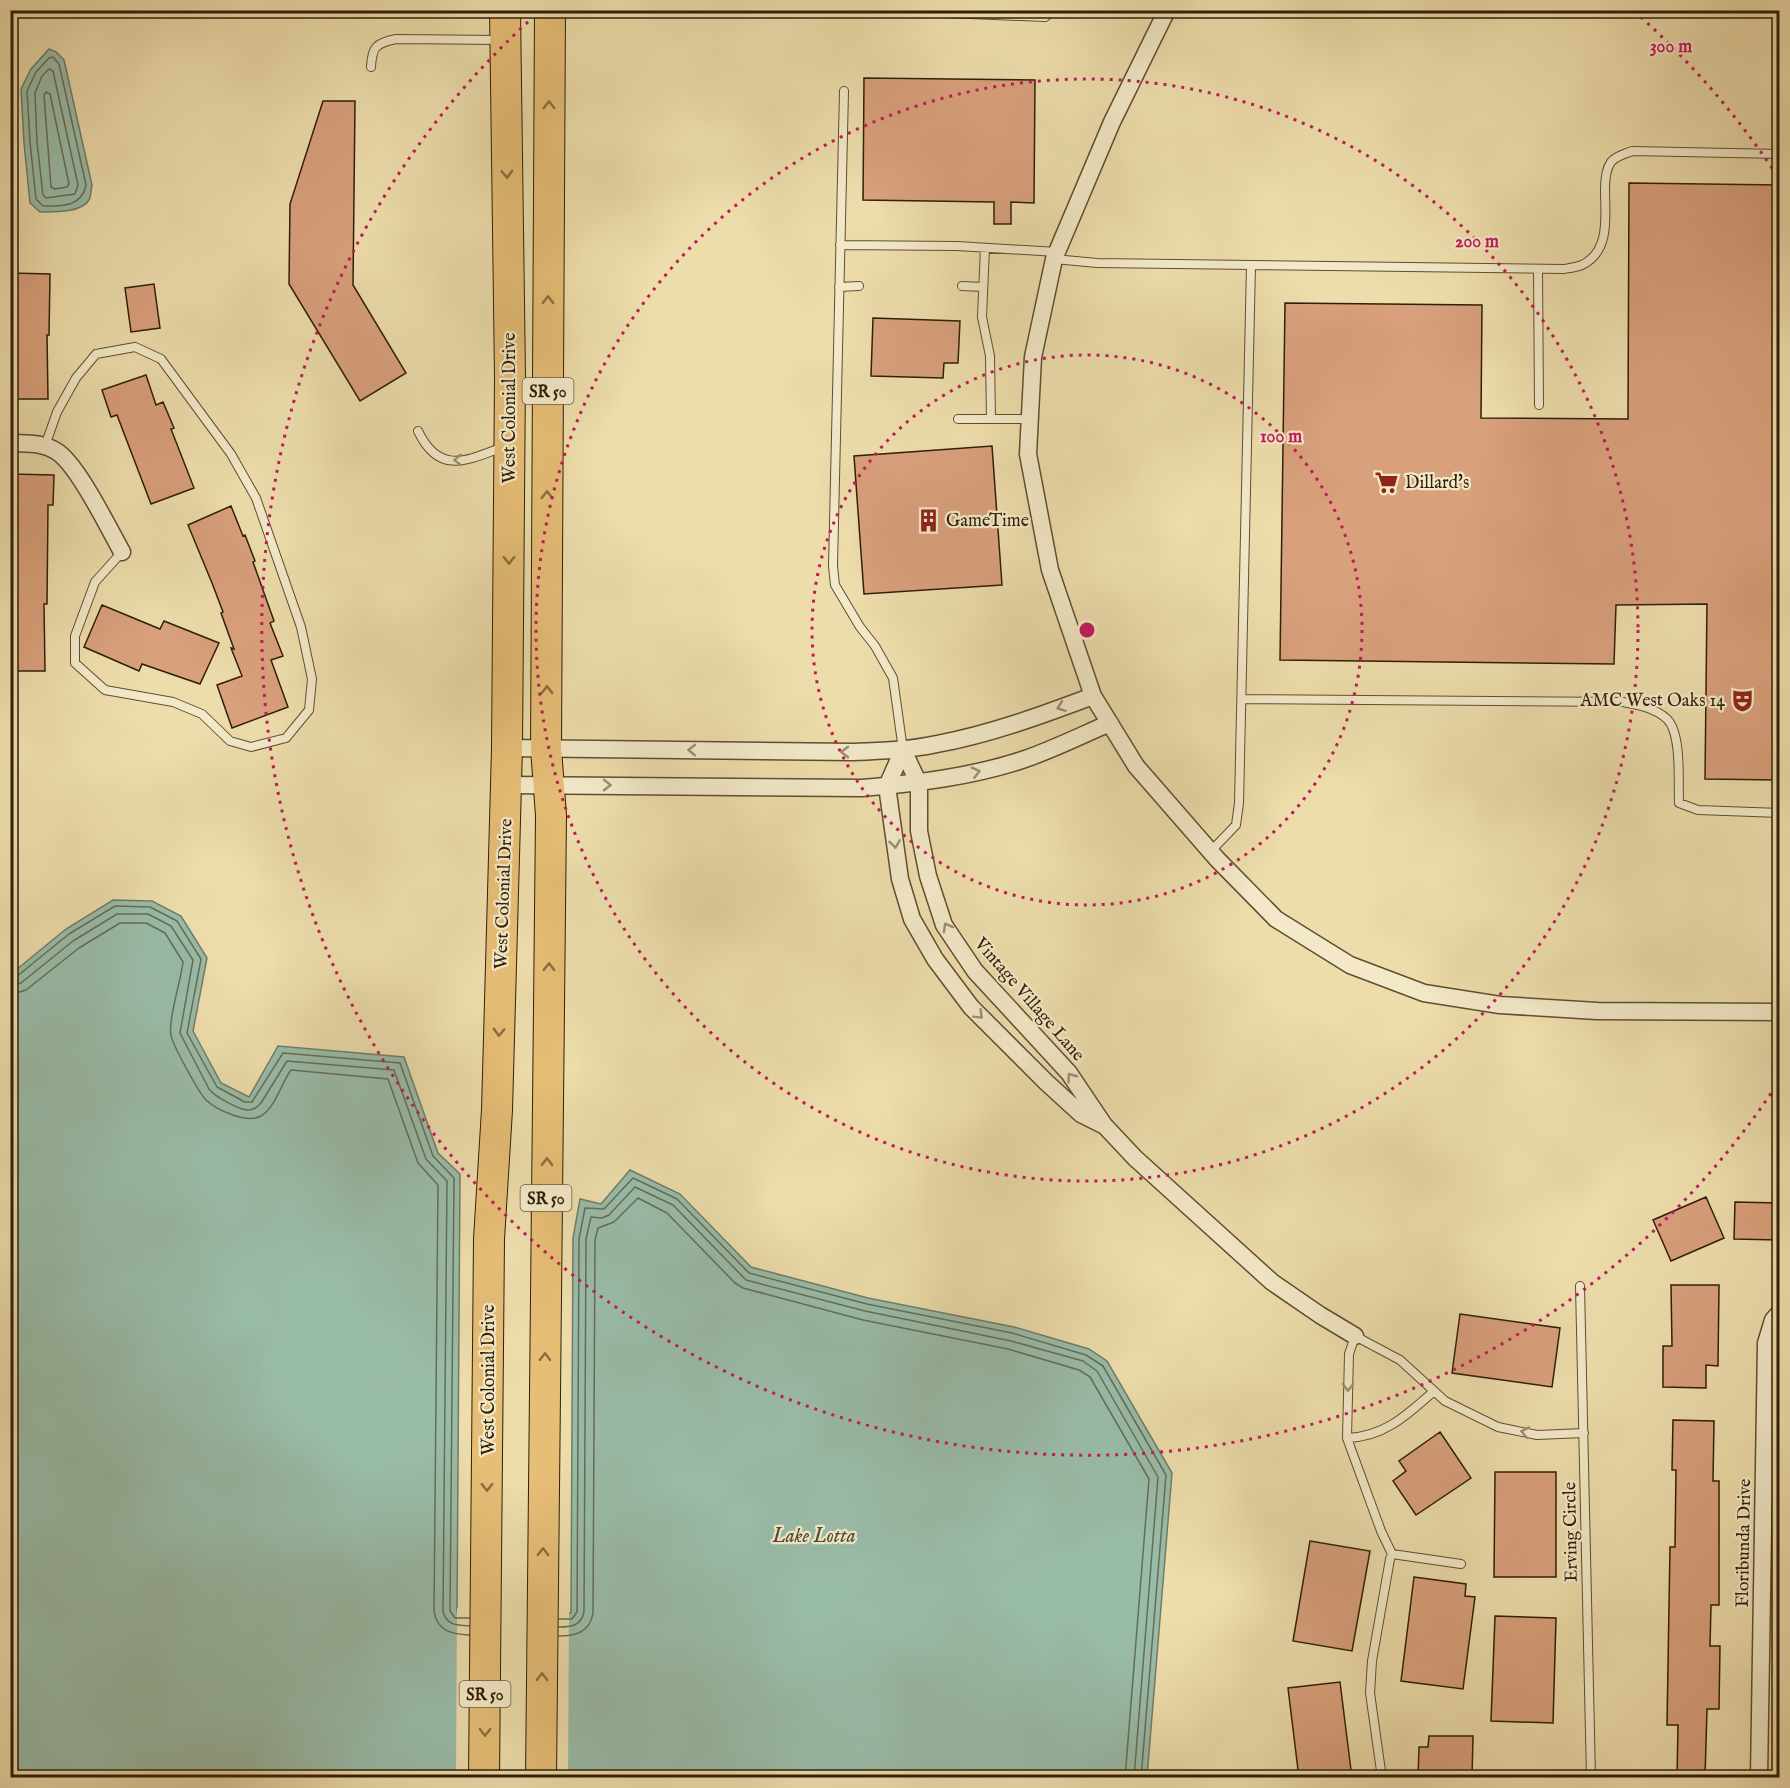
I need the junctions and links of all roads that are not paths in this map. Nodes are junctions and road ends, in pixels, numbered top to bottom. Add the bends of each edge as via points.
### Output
1 (505, 10) edge
2 (550, 10) edge
3 (874, 10) edge
4 (1054, 10) edge
5 (1167, 10) edge
6 (505, 40) junction
7 (370, 67) dead end
8 (844, 91) dead end
9 (1779, 154) edge
10 (840, 245) junction
11 (985, 248) junction
12 (1055, 256) junction
13 (1251, 265) junction
14 (1538, 269) junction
15 (859, 286) dead end
16 (962, 286) dead end
17 (983, 286) junction
18 (839, 287) junction
19 (1539, 405) dead end
20 (1030, 418) junction
21 (958, 419) dead end
22 (991, 419) junction
23 (418, 431) dead end
24 (10, 443) edge
25 (509, 445) junction
26 (45, 446) junction
27 (122, 552) joint
28 (1093, 696) junction
29 (1242, 699) junction
30 (1110, 723) junction
31 (507, 748) junction
32 (546, 749) junction
33 (903, 750) junction
34 (918, 783) junction
35 (506, 785) junction
36 (549, 785) junction
37 (887, 786) junction
38 (1779, 813) edge
39 (1211, 851) junction
40 (1779, 1012) edge
41 (1104, 1125) junction
42 (1580, 1286) dead end
43 (1779, 1312) edge
44 (1355, 1336) junction
45 (1434, 1391) junction
46 (1584, 1433) junction
47 (1347, 1438) junction
48 (1392, 1554) junction
49 (1461, 1564) dead end
50 (484, 1778) edge
51 (541, 1778) edge
52 (1382, 1778) edge
53 (1591, 1778) edge
54 (1759, 1778) edge

1 - 6 highway, West Colonial Drive / SR 50
32 -> 2 highway, SR 50
3 - 4 lane via 1045,17
5 - 12 street via 1112,122
6 - 7 lane via 396,39 381,42 373,52
6 -> 25 highway, West Colonial Drive / SR 50
8 - 10 lane
9 - 14 lane via 1632,151 1620,156 1611,162 1605,177 1602,246 1582,265
10 - 11 lane
10 - 18 lane
11 - 12 lane
11 - 17 lane
12 - 13 lane via 1097,263
12 - 20 street via 1033,357
13 - 14 lane
13 - 29 lane
14 - 19 lane
15 - 18 lane
16 - 17 lane
17 - 22 lane
18 - 33 lane via 835,585 893,678
20 - 22 lane
20 - 28 street via 1028,454 1050,570
21 - 22 lane
25 -> 23 lane via 470,459 448,460 436,456
24 - 26 street
25 -> 31 highway, West Colonial Drive / SR 50
26 - 27 street via 58,451 78,474
26 - 27 lane via 75,378 96,354 135,347 161,359 231,454 256,498 301,627 312,679 309,710 286,738 251,747 230,741 202,714 173,702 105,690 75,663 75,636 95,582
28 - 30 street
28 -> 33 street via 1021,723
29 - 38 lane via 1615,702 1643,706 1669,721 1673,731 1679,803 1698,810
29 - 39 lane via 1236,825
34 -> 30 street via 1025,759
30 - 39 street via 1136,766
31 - 32 street
31 - 35 highway, West Colonial Drive / SR 50
33 -> 32 street
32 - 36 highway, SR 50
33 - 34 street, Vintage Village Lane
33 - 37 street
34 - 37 street
41 -> 34 street, Vintage Village Lane via 1069,1073 975,971 944,925 919,831
35 - 36 street
35 -> 50 highway, West Colonial Drive / SR 50 via 497,1110 489,1239
36 -> 37 street
51 -> 36 highway, SR 50
37 -> 41 street, Vintage Village Lane via 900,879 912,919 935,959 971,1007 1046,1082 1081,1114
39 - 40 street via 1276,919 1350,965 1424,993 1500,1005 1596,1011
41 - 44 street, Vintage Village Lane via 1272,1282
42 - 46 lane, Erving Circle
43 - 54 street, Floribunda Drive via 1766,1343
44 - 45 lane, Vintage Village Lane via 1400,1360
44 -> 47 lane via 1348,1354
46 -> 45 lane, Vintage Village Lane via 1537,1435 1498,1427 1445,1401
45 - 47 lane via 1395,1424 1361,1438
46 - 53 lane, Erving Circle
47 - 48 lane
48 - 49 lane
48 - 52 lane via 1372,1661 1370,1693

